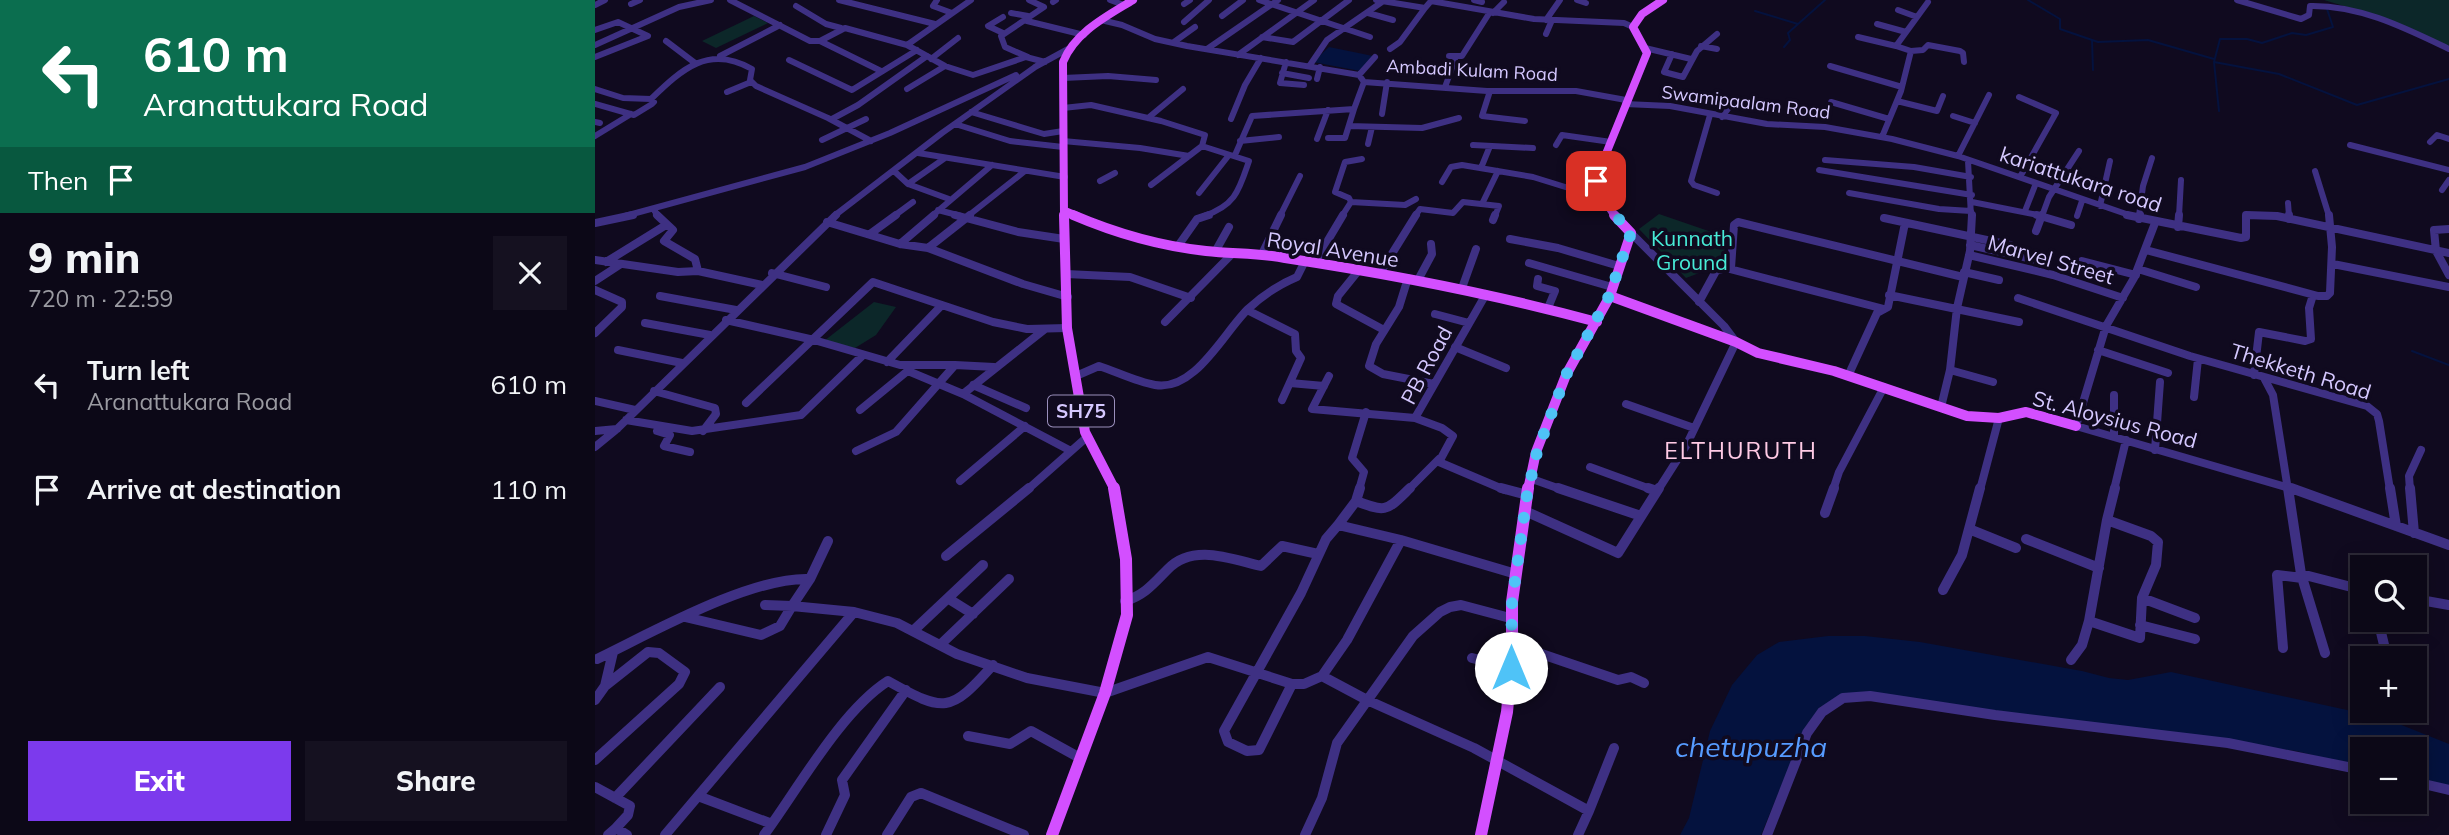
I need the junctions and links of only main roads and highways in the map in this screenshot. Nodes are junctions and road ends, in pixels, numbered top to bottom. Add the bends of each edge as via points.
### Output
1 (1663, 0) edge
2 (1128, 2) edge
3 (1065, 211) junction
4 (1611, 292) junction
5 (1597, 322) junction
6 (2076, 426) road end
7 (1052, 835) edge
8 (1481, 835) edge

1 - 4 main road via 1640,15 1633,27 1647,52 1597,176 1604,199 1631,233
2 - 3 main road, SH75 via 1067,49 1063,62
3 - 5 main road, Royal Avenue via 1105,230 1154,243 1262,254 1413,279
3 - 7 main road, SH75 via 1067,328 1087,437 1115,489 1126,559 1127,615 1105,693
4 - 5 main road
4 - 6 main road, St. Aloysius Road via 1781,360 1849,376 1975,417 2026,412
5 - 8 main road via 1566,375 1543,431 1527,495 1510,618 1507,712

